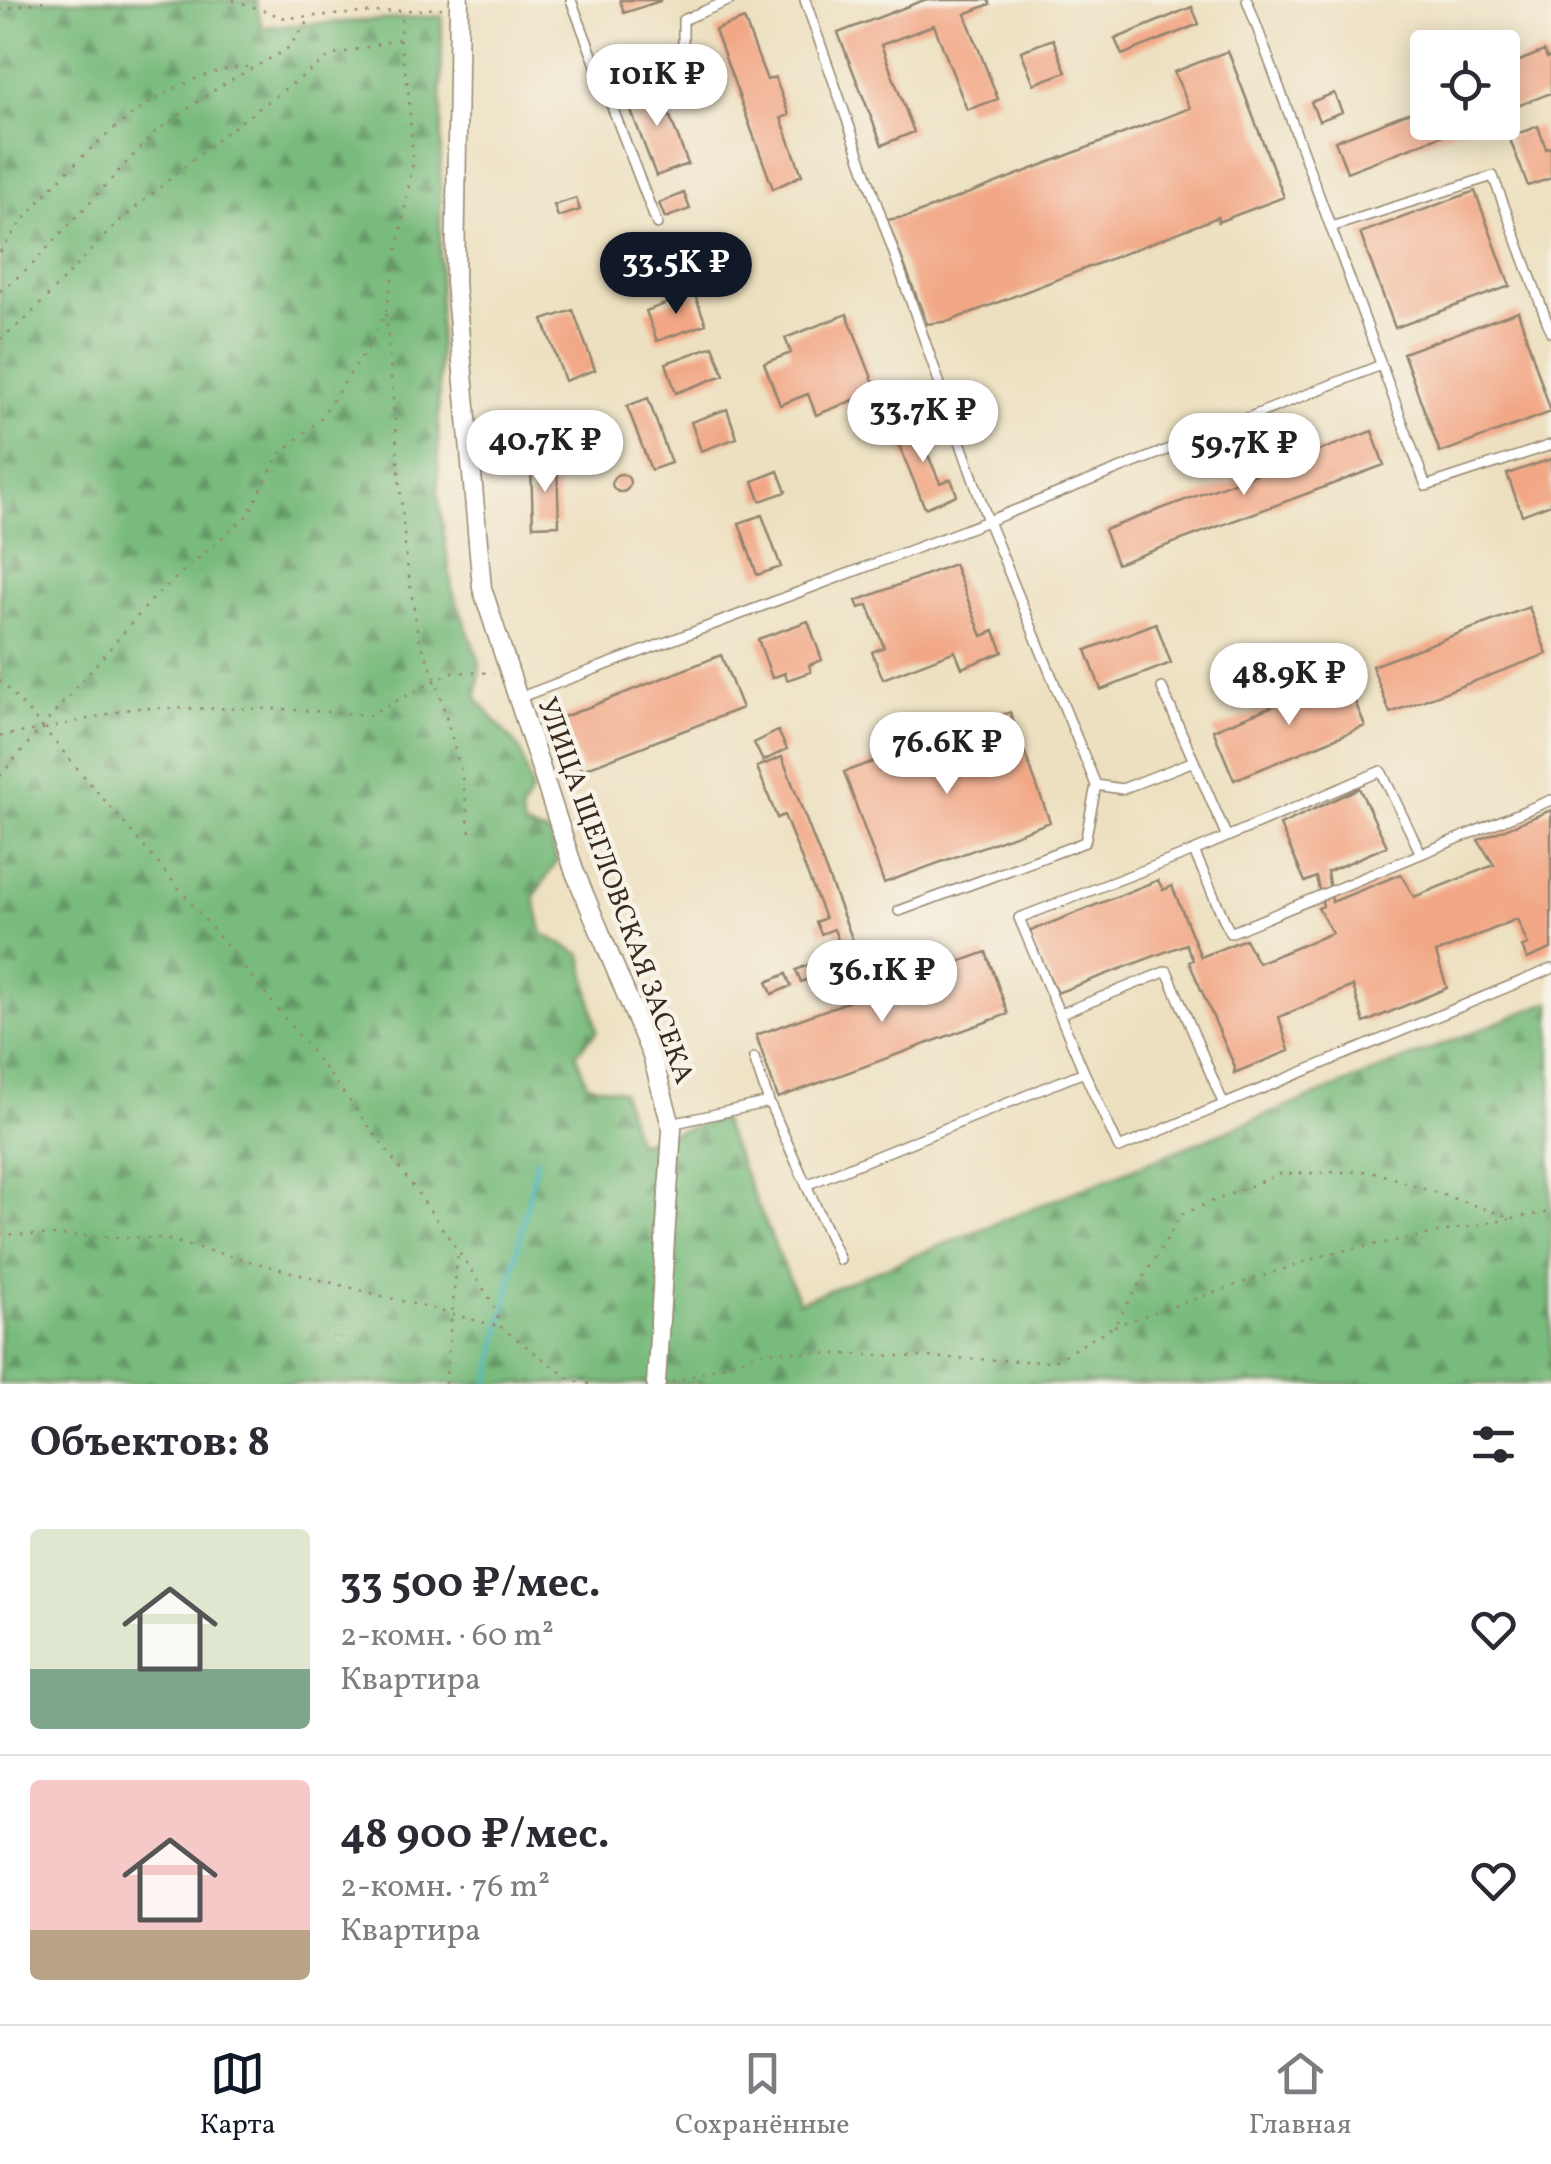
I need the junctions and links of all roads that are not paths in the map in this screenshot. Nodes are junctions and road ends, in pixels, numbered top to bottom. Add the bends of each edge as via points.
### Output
1 (571, 0) edge
2 (730, 0) edge
3 (804, 0) edge
4 (1248, 0) edge
5 (459, 4) edge
6 (604, 88) junction
7 (657, 224) dead end
8 (1331, 227) junction
9 (1551, 332) edge
10 (1382, 365) junction
11 (1551, 445) edge
12 (988, 521) junction
13 (1162, 688) dead end
14 (518, 698) junction
15 (1194, 761) junction
16 (1096, 785) junction
17 (1551, 800) edge
18 (1227, 837) junction
19 (1194, 851) junction
20 (1421, 854) junction
21 (899, 911) dead end
22 (1551, 969) edge
23 (1060, 1014) junction
24 (754, 1058) dead end
25 (1084, 1072) junction
26 (769, 1102) junction
27 (1224, 1104) junction
28 (671, 1124) junction
29 (806, 1186) junction
30 (840, 1260) dead end
31 (656, 1384) edge

1 - 6 lane
2 - 6 lane via 683,20 683,51
3 - 12 lane
4 - 8 lane
5 - 14 street, УЛИЦА ЩЕГЛОВСКАЯ ЗАСЕКА via 455,282 482,588
6 - 7 lane
8 - 9 lane via 1494,176
8 - 10 lane
10 - 11 lane via 1426,486
10 - 12 lane
12 - 14 lane
12 - 16 lane
13 - 15 lane
14 - 28 street, УЛИЦА ЩЕГЛОВСКАЯ ЗАСЕКА via 574,870 652,1056
15 - 16 lane via 1122,789
15 - 18 lane
16 - 21 lane via 1085,842
17 - 20 lane
18 - 19 lane
18 - 20 lane via 1381,771
19 - 20 lane via 1230,933
19 - 23 lane via 1019,918
22 - 27 lane
23 - 25 lane
23 - 27 lane via 1167,971
24 - 26 lane
25 - 27 lane via 1119,1148
25 - 29 lane
26 - 28 lane
26 - 29 lane
28 - 31 street, УЛИЦА ЩЕГЛОВСКАЯ ЗАСЕКА
29 - 30 lane

